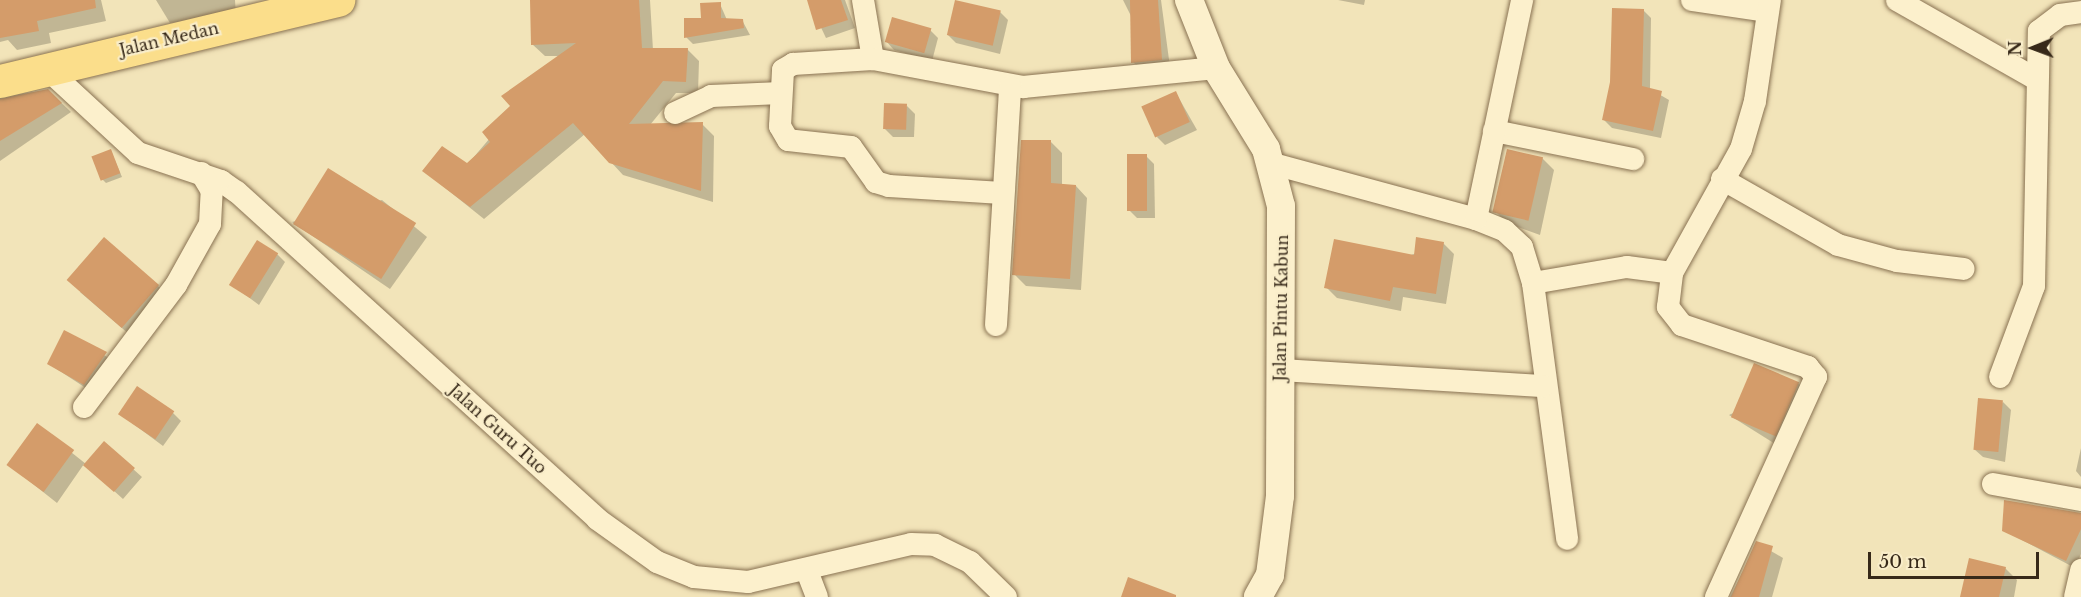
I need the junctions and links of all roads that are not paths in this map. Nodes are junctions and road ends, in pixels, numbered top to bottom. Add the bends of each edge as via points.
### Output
1 (863, 0) edge
2 (1189, 0) edge
3 (1522, 0) edge
4 (1692, 0) edge
5 (1897, 0) edge
6 (319, 2) edge
7 (1769, 5) edge
8 (2081, 12) edge
9 (873, 59) junction
10 (1216, 68) junction
11 (46, 69) junction
12 (2036, 79) junction
13 (0, 81) edge
14 (1010, 87) junction
15 (781, 93) junction
16 (675, 113) dead end
17 (1494, 131) junction
18 (1633, 159) dead end
19 (1270, 163) junction
20 (201, 173) junction
21 (1722, 179) junction
22 (1002, 193) junction
23 (1476, 219) junction
24 (1964, 269) dead end
25 (1672, 273) junction
26 (1533, 283) junction
27 (996, 325) dead end
28 (1280, 370) junction
29 (2000, 377) dead end
30 (1543, 386) junction
31 (84, 407) dead end
32 (1993, 484) dead end
33 (2081, 500) edge
34 (1567, 539) dead end
35 (2081, 570) edge
36 (807, 571) junction
37 (817, 597) edge
38 (1006, 597) edge
39 (1258, 597) edge
40 (1716, 597) edge
41 (2076, 597) edge

1 - 9 street
2 - 10 street, Jalan Pintu Kabun
3 - 17 street
4 - 7 street
5 - 12 street
6 - 11 main road, Jalan Medan
7 - 21 street via 1755,101 1741,149
8 - 12 street via 2060,15 2039,31
9 - 14 street
9 - 15 street via 793,64 781,73
10 - 14 street
10 - 19 street, Jalan Pintu Kabun
11 - 13 main road, Jalan Medan
11 - 20 street, Jalan Guru Tuo via 138,153
12 - 29 street via 2034,286
14 - 22 street
15 - 16 street via 711,96
15 - 22 street via 780,126 788,140 851,147 876,182
17 - 18 street
17 - 23 street
19 - 23 street
19 - 28 street, Jalan Pintu Kabun via 1285,260
20 - 31 street via 212,191 210,224 176,285
20 - 36 street, Jalan Guru Tuo via 237,192 626,542 657,562 719,582 776,579
21 - 24 street via 1838,244 1897,261
21 - 25 street
22 - 27 street
23 - 26 street via 1505,231 1522,247
25 - 26 street via 1627,267
25 - 40 street via 1668,308 1682,325 1808,367 1816,377
26 - 30 street
28 - 30 street
28 - 39 street, Jalan Pintu Kabun via 1277,541
30 - 34 street
32 - 33 street
35 - 41 street
36 - 37 street
36 - 38 street, Jalan Guru Tuo via 911,544 935,545 970,562

